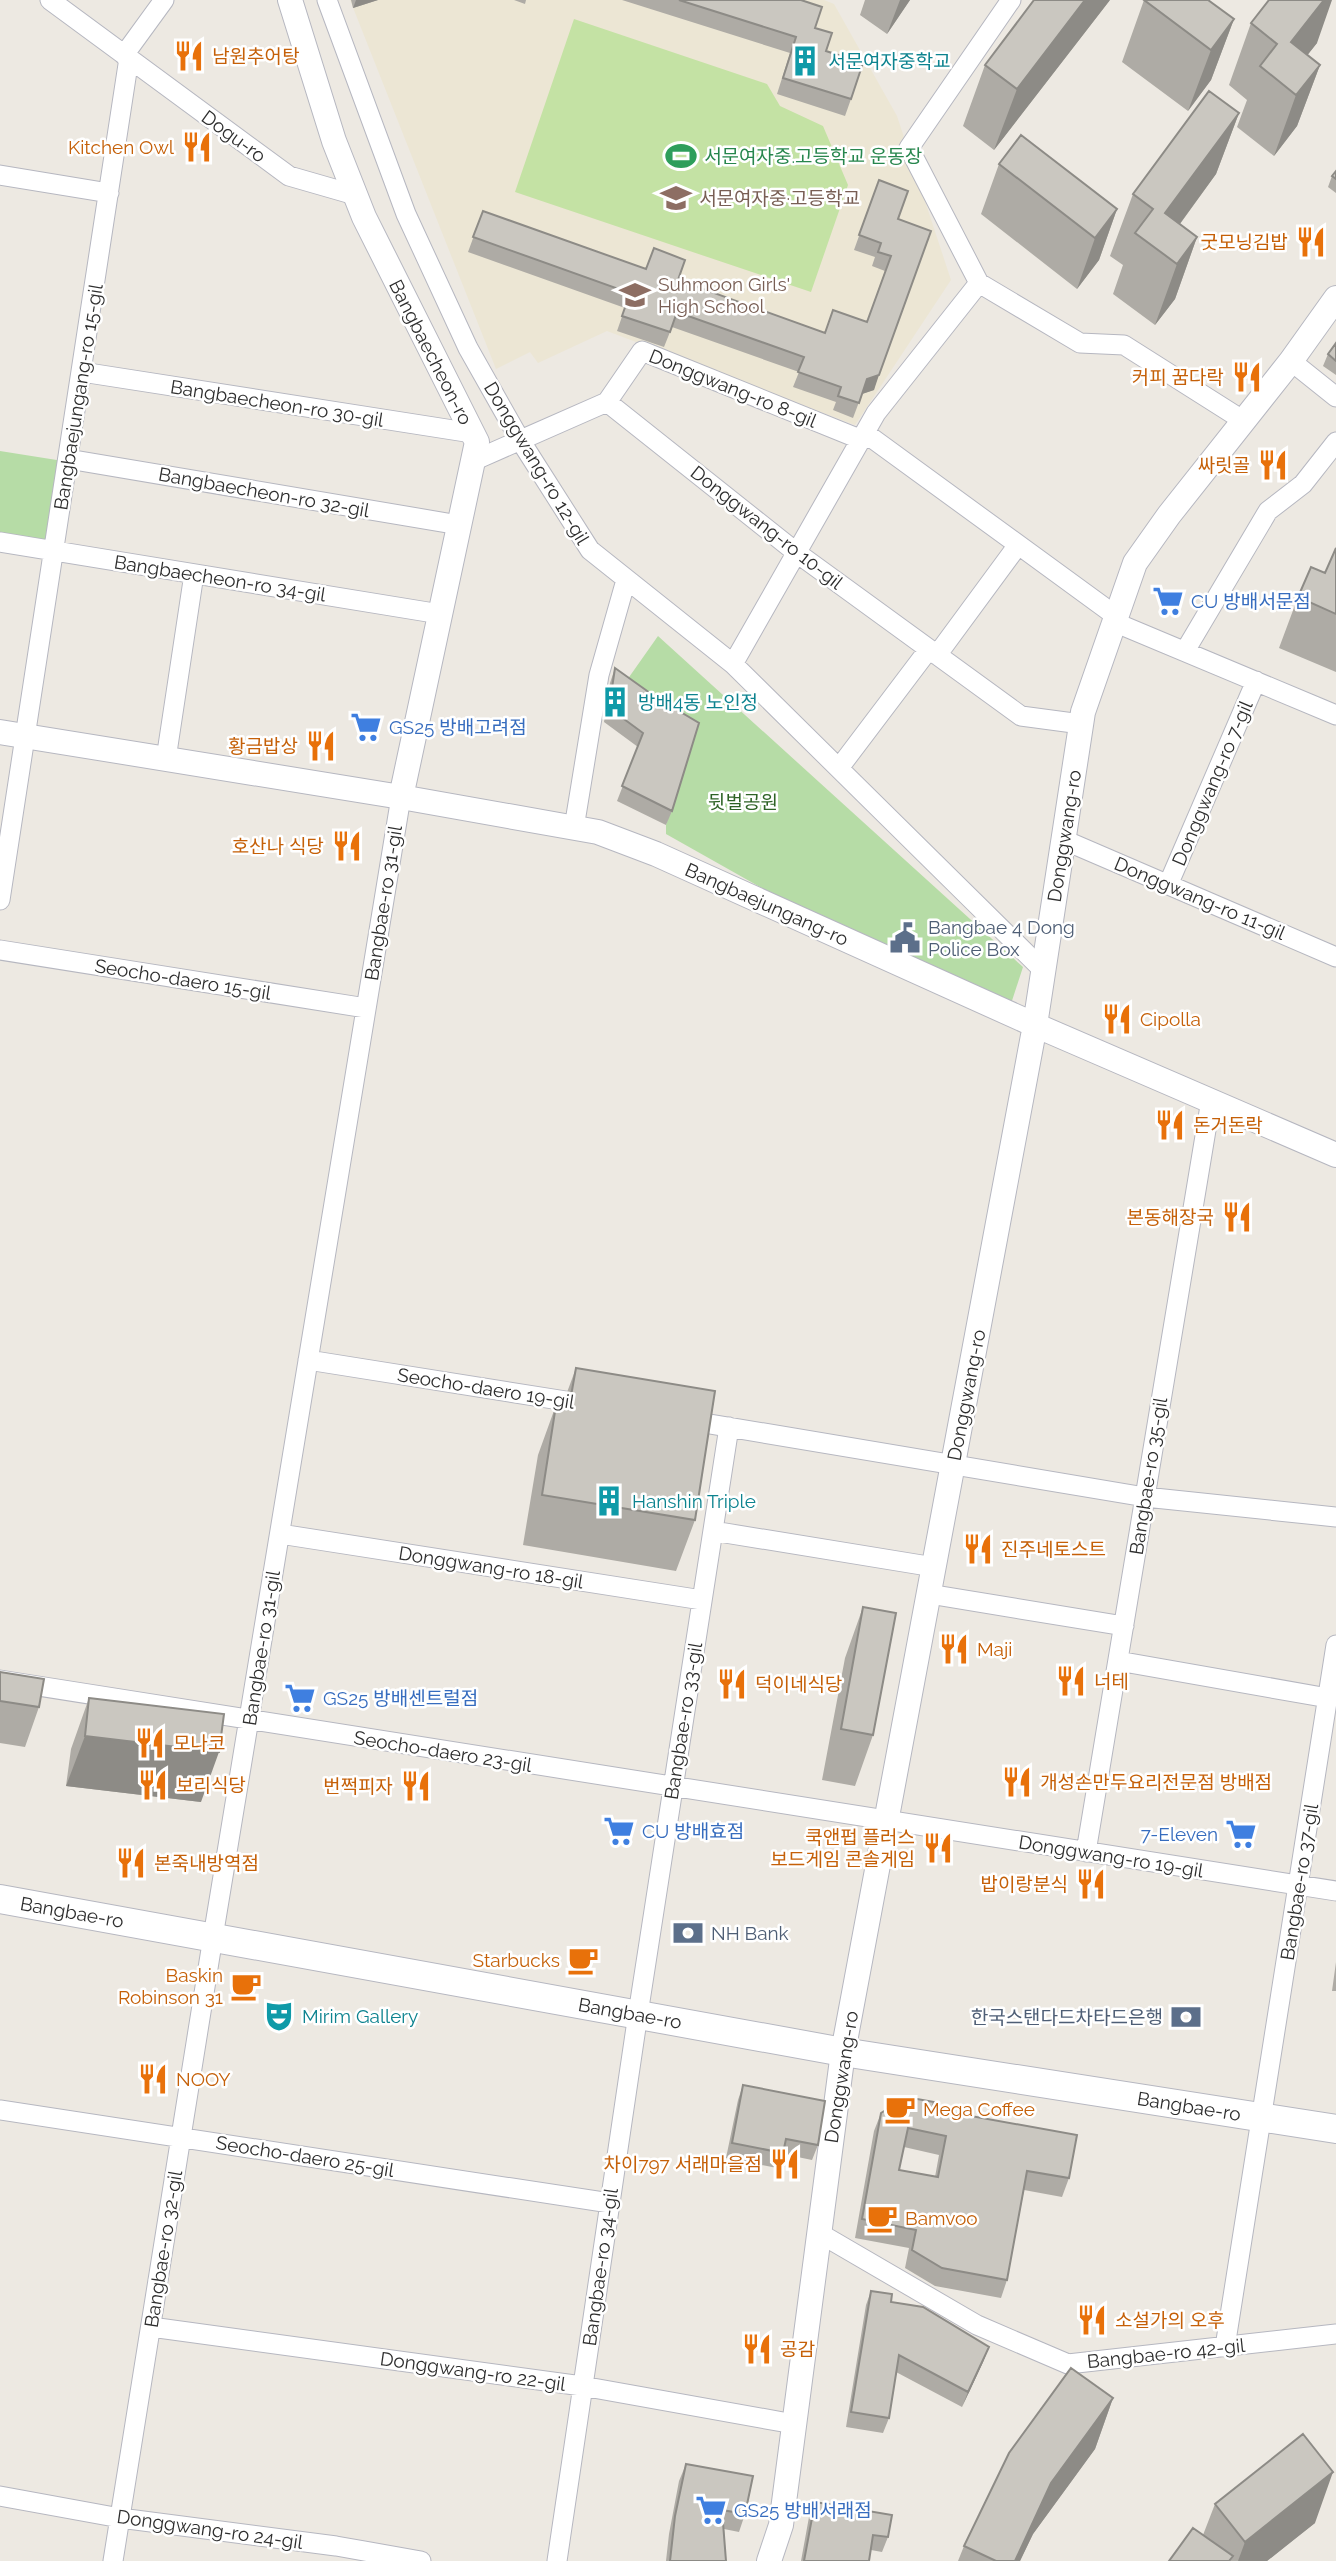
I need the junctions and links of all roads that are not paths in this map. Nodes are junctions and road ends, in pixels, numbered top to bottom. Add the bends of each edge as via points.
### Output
1 (50, 0) edge
2 (164, 0) edge
3 (290, 0) edge
4 (327, 0) edge
5 (1011, 0) edge
6 (127, 56) junction
7 (0, 176) edge
8 (109, 193) junction
9 (355, 195) junction
10 (979, 283) junction
11 (1336, 298) edge
12 (1291, 361) junction
13 (82, 372) junction
14 (1336, 397) edge
15 (607, 402) junction
16 (1244, 421) junction
17 (472, 433) junction
18 (863, 436) junction
19 (520, 440) junction
20 (1336, 442) edge
21 (68, 459) junction
22 (472, 461) junction
23 (459, 525) junction
24 (0, 542) edge
25 (1018, 545) junction
26 (54, 551) junction
27 (797, 553) junction
28 (194, 574) junction
29 (626, 580) junction
30 (440, 614) junction
31 (1115, 619) junction
32 (1185, 651) junction
33 (933, 652) junction
34 (733, 664) junction
35 (1256, 681) junction
36 (1336, 715) edge
37 (1081, 724) junction
38 (0, 732) edge
39 (26, 737) junction
40 (166, 759) junction
41 (839, 768) junction
42 (401, 797) junction
43 (574, 828) junction
44 (1063, 840) junction
45 (1168, 885) junction
46 (0, 900) edge
47 (0, 950) edge
48 (1336, 957) edge
49 (1043, 970) junction
50 (366, 1008) junction
51 (1035, 1025) junction
52 (1211, 1100) junction
53 (1336, 1155) edge
54 (308, 1360) junction
55 (604, 1407) edge
56 (666, 1417) edge
57 (729, 1427) junction
58 (953, 1466) junction
59 (1145, 1497) junction
60 (1336, 1517) edge
61 (713, 1531) junction
62 (280, 1534) junction
63 (934, 1567) junction
64 (929, 1594) junction
65 (702, 1600) junction
66 (1124, 1626) junction
67 (1336, 1646) edge
68 (1118, 1661) junction
69 (0, 1680) edge
70 (1328, 1698) junction
71 (249, 1720) junction
72 (673, 1788) junction
73 (886, 1821) junction
74 (1086, 1852) junction
75 (1298, 1885) junction
76 (1336, 1891) edge
77 (0, 1899) edge
78 (213, 1937) junction
79 (638, 2014) junction
80 (843, 2052) junction
81 (0, 2110) edge
82 (1262, 2118) junction
83 (1336, 2129) edge
84 (181, 2137) junction
85 (610, 2203) junction
86 (819, 2233) junction
87 (150, 2327) junction
88 (1336, 2334) edge
89 (1225, 2347) junction
90 (582, 2386) junction
91 (794, 2424) junction
92 (0, 2496) edge
93 (120, 2518) junction
94 (113, 2561) edge
95 (421, 2561) edge
96 (557, 2561) edge
97 (769, 2561) edge

1 - 6 street, Dogu-ro
2 - 6 street
3 - 9 street, Bangbaecheon-ro
4 - 19 street, Donggwang-ro 12-gil via 406,214 468,348
5 - 10 street via 909,148
6 - 8 street, Bangbaejungang-ro 15-gil
6 - 9 street, Dogu-ro via 289,176
7 - 8 street
8 - 13 street, Bangbaejungang-ro 15-gil
9 - 17 street, Bangbaecheon-ro
10 - 16 street via 1080,343 1124,345
10 - 18 street via 876,413
11 - 12 street, Donggwang-ro
12 - 14 street
12 - 16 street, Donggwang-ro
13 - 17 street, Bangbaecheon-ro 30-gil
13 - 21 street, Bangbaejungang-ro 15-gil
15 - 18 street, Donggwang-ro 8-gil via 642,351
15 - 19 street
15 - 27 street, Donggwang-ro 10-gil
16 - 31 street, Donggwang-ro via 1135,563
17 - 22 street, Bangbaecheon-ro via 477,442
18 - 25 street, Donggwang-ro 8-gil
18 - 27 street
19 - 22 street
19 - 29 street, Donggwang-ro 12-gil via 590,550
20 - 32 street via 1303,484 1268,511
21 - 23 street, Bangbaecheon-ro 32-gil
21 - 26 street, Bangbaejungang-ro 15-gil
22 - 23 street, Bangbaecheon-ro
23 - 30 street, Bangbaecheon-ro
24 - 26 street, Bangbaecheon-ro 34-gil
25 - 31 street, Donggwang-ro 8-gil
25 - 33 street
26 - 28 street, Bangbaecheon-ro 34-gil
26 - 39 street, Bangbaejungang-ro 15-gil
27 - 33 street, Donggwang-ro 10-gil
27 - 34 street
28 - 30 street, Bangbaecheon-ro 34-gil
28 - 40 street
29 - 34 street, Donggwang-ro 12-gil
29 - 43 street via 599,675
30 - 42 street, Bangbaecheon-ro
31 - 32 street, Donggwang-ro 7-gil
31 - 37 street, Donggwang-ro
32 - 35 street, Donggwang-ro 7-gil
33 - 37 street, Donggwang-ro 10-gil via 1021,716
33 - 41 street
34 - 41 street, Donggwang-ro 12-gil
35 - 36 street, Donggwang-ro 7-gil
35 - 45 street, Donggwang-ro 7-gil
37 - 44 street, Donggwang-ro
38 - 39 street, Bangbaejungang-ro
39 - 40 street, Bangbaejungang-ro
39 - 46 street, Bangbaejungang-ro 15-gil
40 - 42 street, Bangbaejungang-ro
41 - 49 street, Donggwang-ro 12-gil
42 - 43 street, Bangbaejungang-ro
42 - 50 street, Bangbae-ro 31-gil
43 - 51 street, Bangbaejungang-ro via 656,854
44 - 45 street, Donggwang-ro 11-gil
44 - 49 street, Donggwang-ro
45 - 48 street, Donggwang-ro 11-gil
47 - 50 street, Seocho-daero 15-gil
49 - 51 street, Donggwang-ro
50 - 54 street, Bangbae-ro 31-gil
51 - 52 street, Bangbaejungang-ro
51 - 58 street, Donggwang-ro
52 - 53 street, Bangbaejungang-ro
52 - 59 street, Bangbae-ro 35-gil
54 - 55 street, Seocho-daero 19-gil
54 - 62 street, Bangbae-ro 31-gil
56 - 57 street
57 - 58 street
57 - 61 street, Bangbae-ro 33-gil
58 - 59 street
58 - 63 street, Donggwang-ro
59 - 60 street
59 - 66 street, Bangbae-ro 35-gil
61 - 63 street
61 - 65 street, Bangbae-ro 33-gil
62 - 65 street, Donggwang-ro 18-gil
62 - 71 street, Bangbae-ro 31-gil
63 - 64 street, Donggwang-ro
64 - 66 street
64 - 73 street, Donggwang-ro
65 - 72 street, Bangbae-ro 33-gil
66 - 68 street, Bangbae-ro 35-gil
67 - 70 street, Bangbae-ro 37-gil
68 - 70 street
68 - 74 street, Bangbae-ro 35-gil
69 - 71 street, Seocho-daero 23-gil
70 - 75 street, Bangbae-ro 37-gil
71 - 72 street, Seocho-daero 23-gil
71 - 78 street, Bangbae-ro 31-gil
72 - 73 street, Seocho-daero 23-gil
72 - 79 street, Bangbae-ro 33-gil
73 - 74 street, Donggwang-ro 19-gil
73 - 80 street, Donggwang-ro
74 - 75 street, Donggwang-ro 19-gil
75 - 76 street, Donggwang-ro 19-gil
75 - 82 street, Bangbae-ro 37-gil
77 - 78 main road, Bangbae-ro
78 - 79 main road, Bangbae-ro
78 - 84 street, Bangbae-ro 32-gil
79 - 80 main road, Bangbae-ro
79 - 85 street, Bangbae-ro 34-gil
80 - 82 main road, Bangbae-ro
80 - 86 street, Donggwang-ro
81 - 84 street, Seocho-daero 25-gil
82 - 83 main road, Bangbae-ro
82 - 89 street, Bangbae-ro
84 - 85 street, Seocho-daero 25-gil
84 - 87 street, Bangbae-ro 32-gil
85 - 90 street, Bangbae-ro 34-gil
86 - 89 street, Bangbae-ro 42-gil via 978,2325 1068,2364
86 - 91 street, Donggwang-ro
87 - 90 street, Donggwang-ro 22-gil
87 - 93 street, Bangbae-ro 32-gil
88 - 89 street, Bangbae-ro 42-gil
90 - 91 street, Donggwang-ro 22-gil
90 - 96 street, Bangbae-ro 34-gil
91 - 97 street, Donggwang-ro via 780,2525
92 - 93 street, Donggwang-ro 24-gil
93 - 94 street, Bangbae-ro 32-gil
93 - 95 street, Donggwang-ro 24-gil

